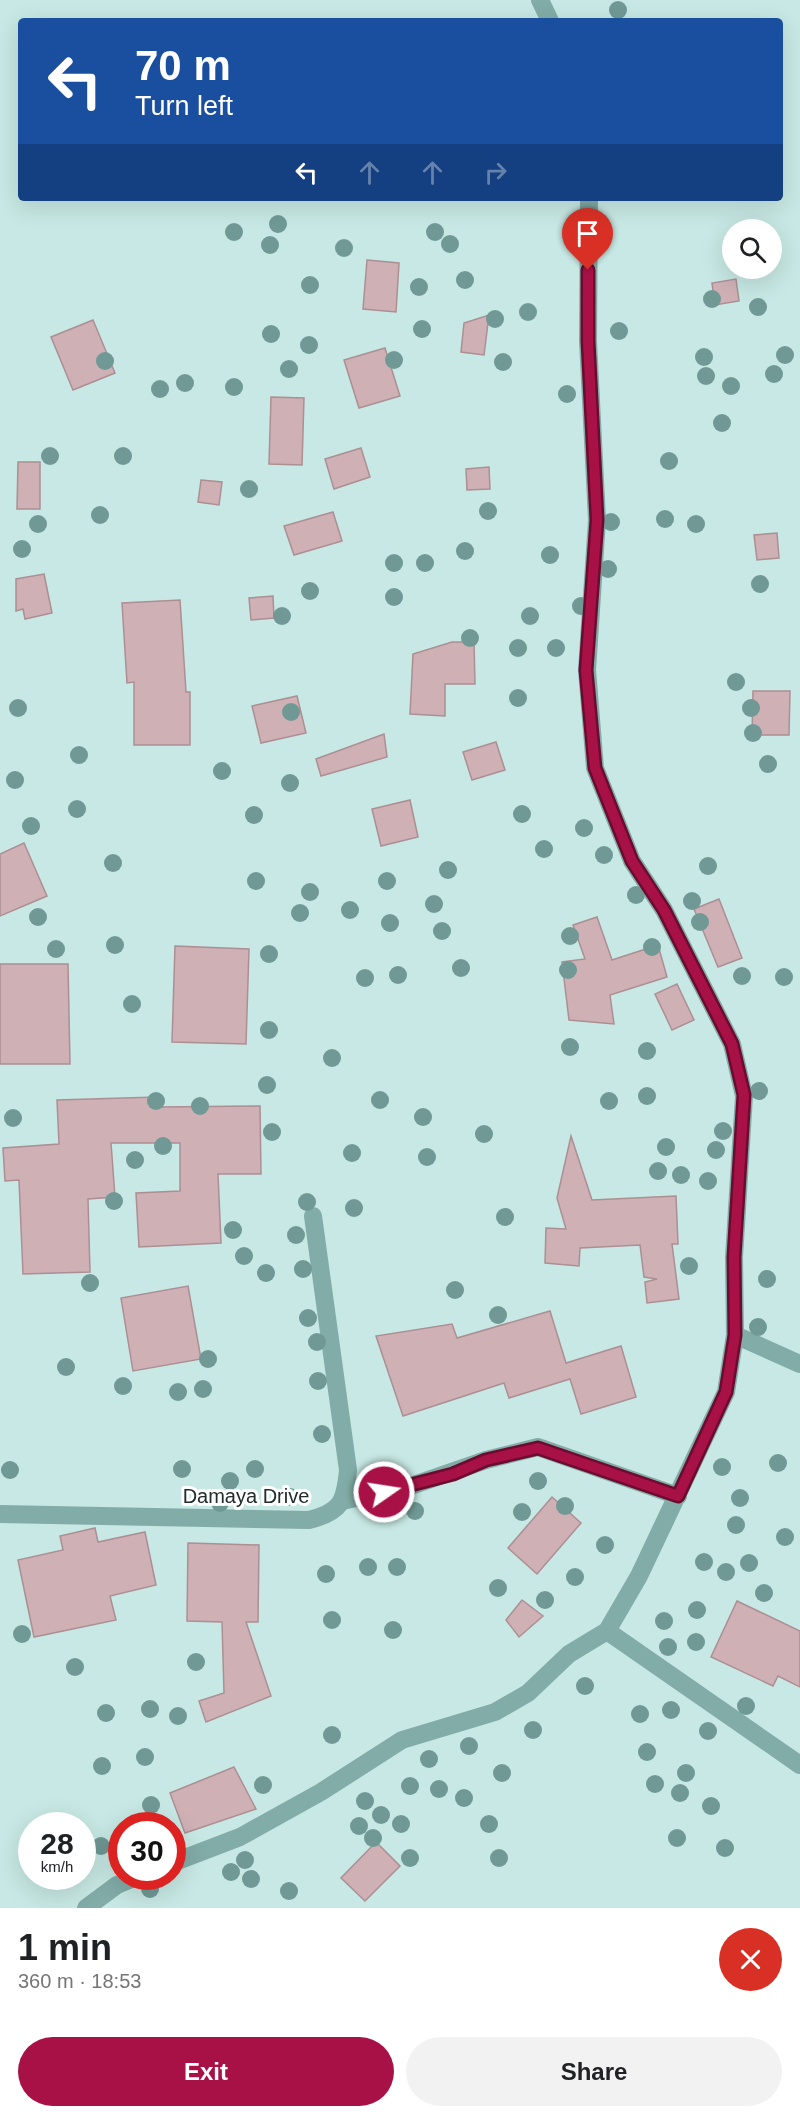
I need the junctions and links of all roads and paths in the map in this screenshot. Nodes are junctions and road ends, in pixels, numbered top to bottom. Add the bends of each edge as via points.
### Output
1 (540, 0) edge
2 (549, 18) edge
3 (589, 201) edge
4 (313, 1216) dead end
5 (735, 1335) junction
6 (800, 1364) edge
7 (678, 1496) junction
8 (342, 1502) junction
9 (0, 1514) edge
10 (607, 1631) junction
11 (800, 1765) edge
12 (186, 1858) edge
13 (110, 1890) edge
14 (86, 1908) edge

1 - 2 street
3 - 5 street via 588,341 597,520 586,670 595,768 632,861 664,910 732,1044 744,1095 734,1257
4 - 8 street via 348,1470
5 - 6 street
5 - 7 street via 726,1392
7 - 8 street via 538,1448 486,1460 405,1488
7 - 10 street
8 - 9 street, Damaya Drive via 329,1515 309,1520
10 - 11 street
10 - 12 street via 569,1654 528,1693 495,1712 402,1740 321,1792 240,1837
13 - 14 street

